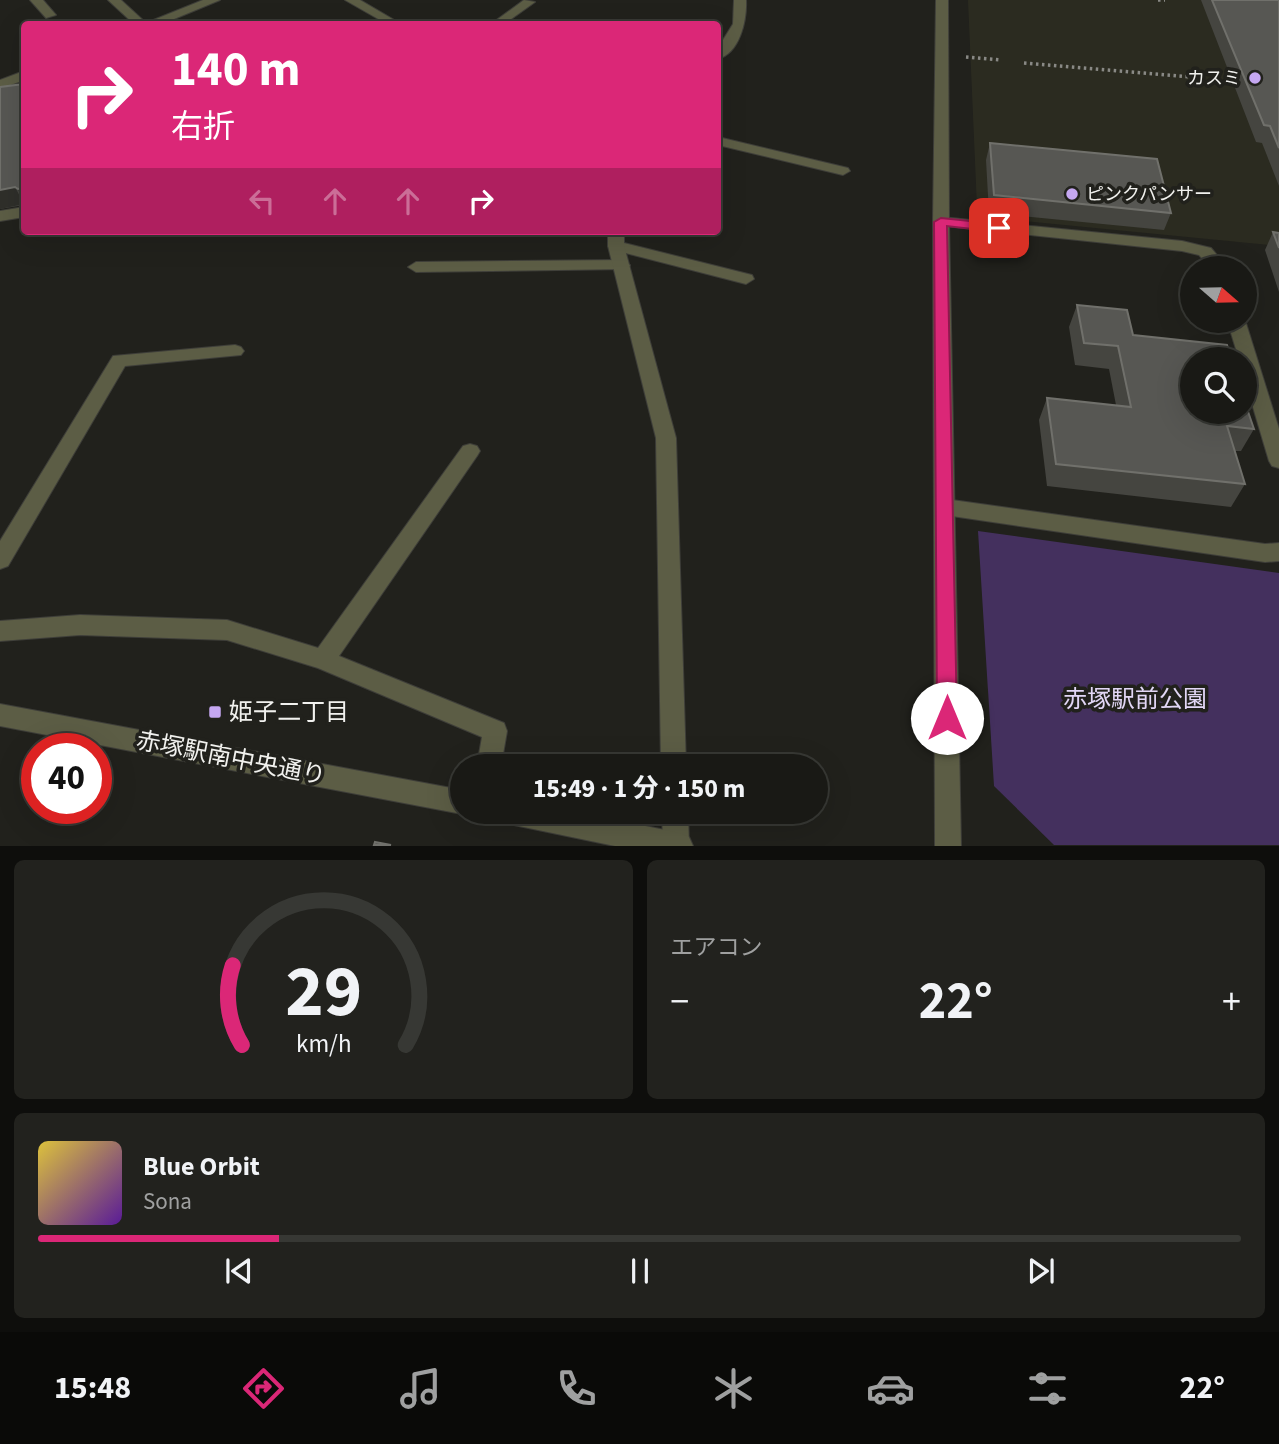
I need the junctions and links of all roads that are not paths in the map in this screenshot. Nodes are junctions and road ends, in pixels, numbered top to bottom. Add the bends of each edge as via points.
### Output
1 (36, 0) edge
2 (114, 0) edge
3 (214, 0) edge
4 (351, 0) edge
5 (740, 0) edge
6 (942, 0) edge
7 (529, 2) dead end
8 (50, 15) dead end
9 (138, 21) edge
10 (160, 21) edge
11 (390, 21) edge
12 (501, 21) edge
13 (721, 52) edge
14 (21, 76) edge
15 (0, 85) edge
16 (721, 142) edge
17 (843, 172) dead end
18 (21, 212) edge
19 (0, 216) edge
20 (941, 222) junction
21 (618, 247) edge
22 (1209, 256) edge
23 (416, 267) dead end
24 (746, 279) dead end
25 (1240, 333) edge
26 (235, 351) dead end
27 (470, 451) dead end
28 (1279, 461) edge
29 (946, 507) junction
30 (1279, 552) edge
31 (0, 561) edge
32 (0, 631) edge
33 (323, 660) junction
34 (0, 715) edge
35 (491, 754) edge
36 (674, 754) edge
37 (450, 800) edge
38 (574, 824) edge
39 (676, 824) edge
40 (678, 845) edge
41 (948, 845) edge

1 - 8 street
2 - 9 street
3 - 10 street
4 - 11 street
5 - 13 street via 743,20
6 - 20 street
7 - 12 street
14 - 15 street
16 - 17 street
18 - 19 street
20 - 22 street via 1182,246
20 - 29 street
21 - 23 lane
21 - 24 street
21 - 36 street via 666,438
25 - 28 street
26 - 31 street via 119,360
27 - 33 street
29 - 30 street
29 - 41 street
32 - 33 street via 80,625 227,630
33 - 35 street via 495,731
34 - 37 street, 赤塚駅南中央通り
38 - 40 street
39 - 40 street

